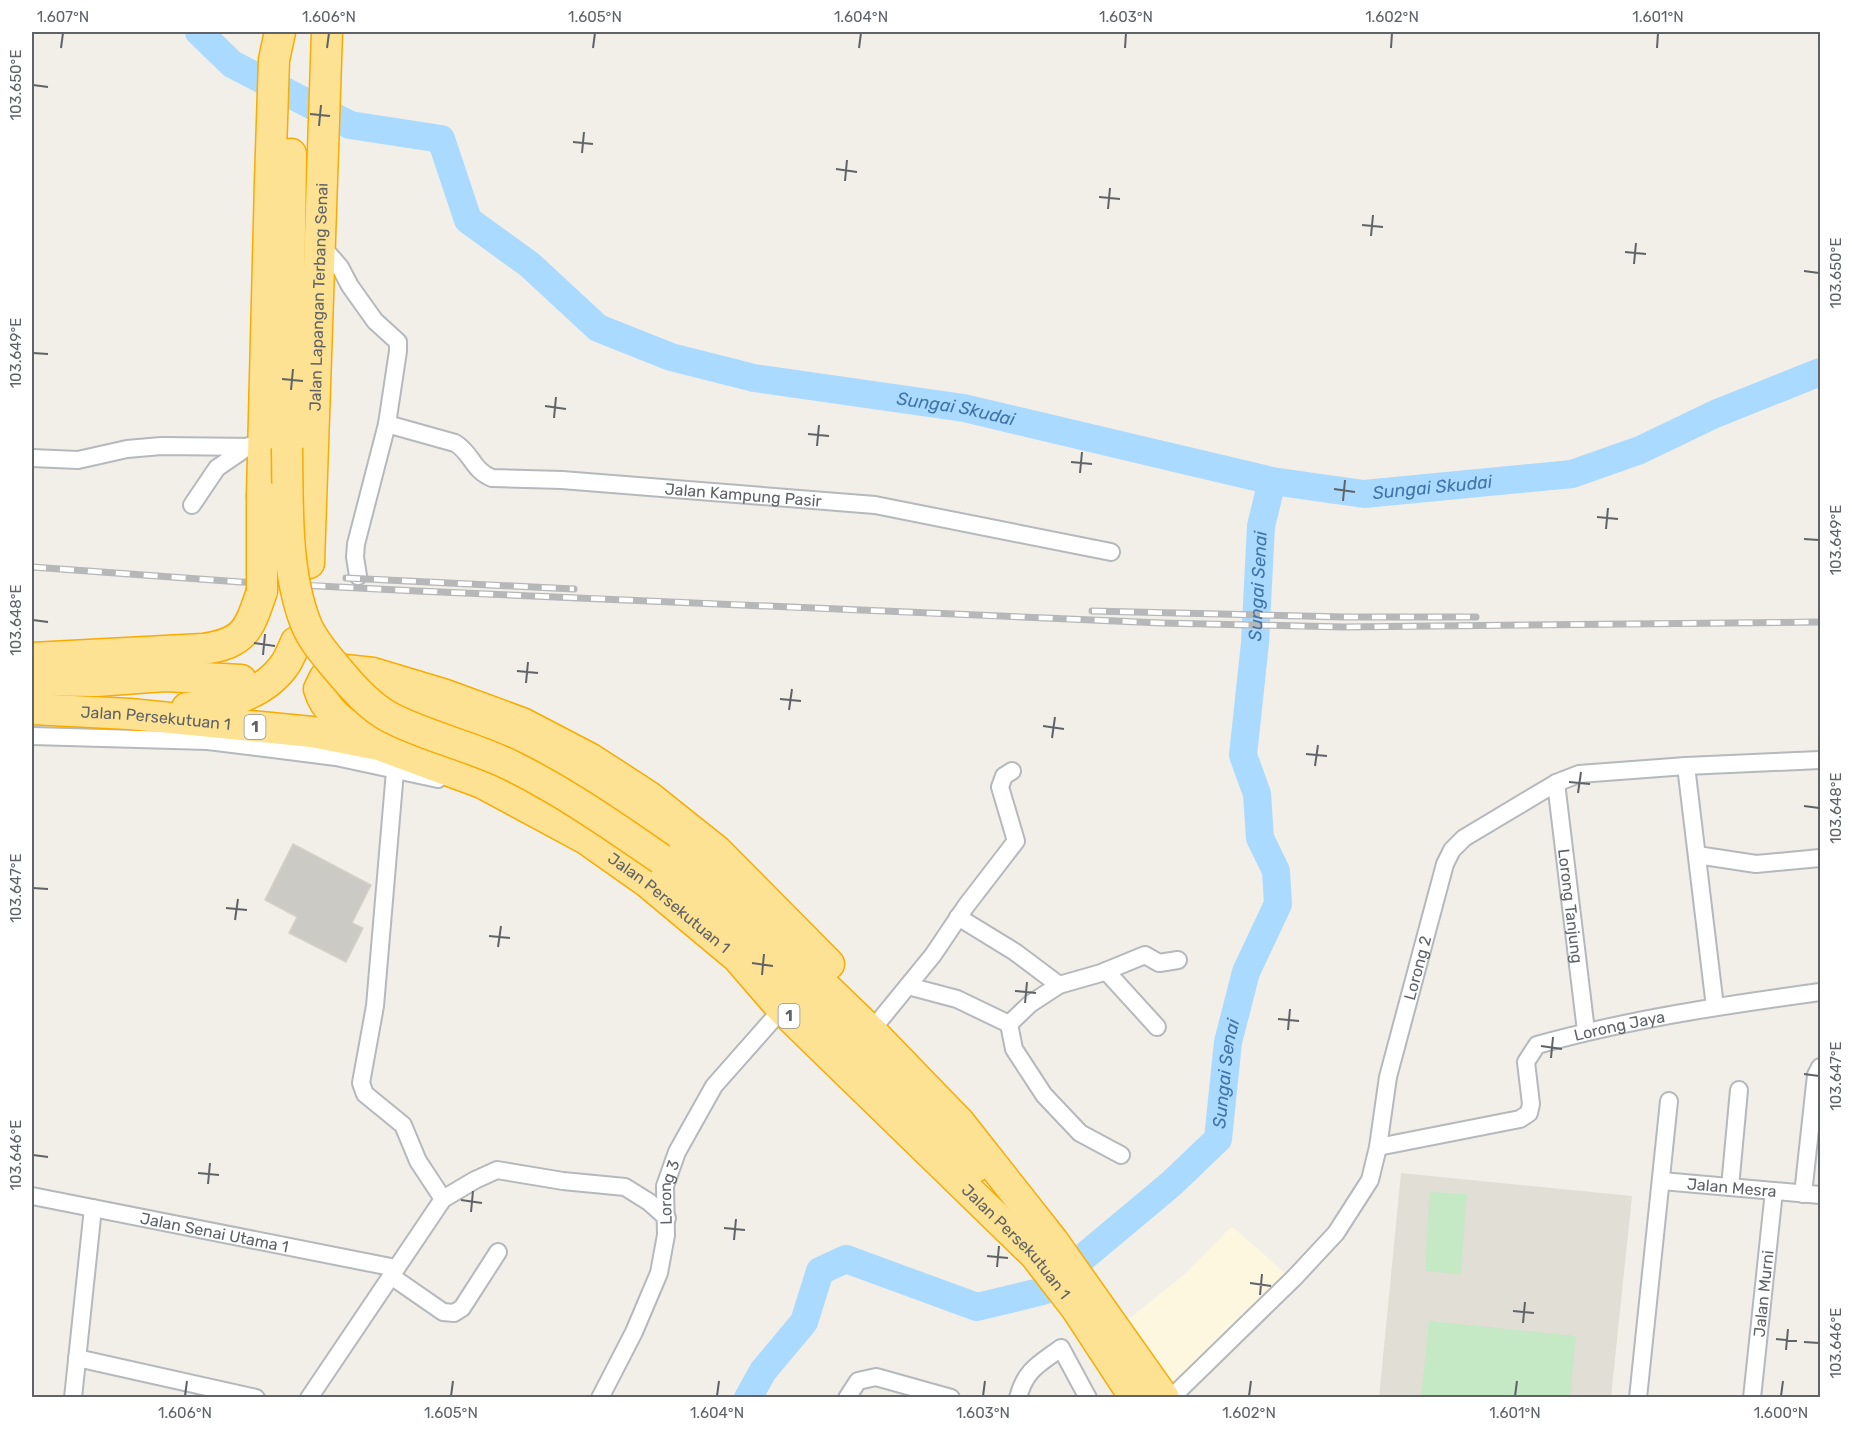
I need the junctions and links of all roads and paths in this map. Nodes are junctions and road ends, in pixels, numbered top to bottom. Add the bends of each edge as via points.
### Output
1 (327, 32) edge
2 (286, 46) edge
3 (320, 243) junction
4 (387, 424) junction
5 (266, 447) junction
6 (32, 458) edge
7 (192, 505) dead end
8 (1111, 552) dead end
9 (309, 563) junction
10 (358, 576) dead end
11 (32, 658) edge
12 (32, 680) edge
13 (242, 680) dead end
14 (375, 684) junction
15 (32, 709) edge
16 (130, 714) junction
17 (32, 736) edge
18 (379, 745) junction
19 (1820, 760) edge
20 (1686, 766) junction
21 (1821, 766) edge
22 (395, 771) junction
23 (1012, 771) dead end
24 (1556, 783) junction
25 (522, 803) junction
26 (1697, 855) junction
27 (1821, 858) edge
28 (958, 917) junction
29 (1178, 960) dead end
30 (1106, 971) junction
31 (1059, 985) junction
32 (908, 986) junction
33 (1821, 992) edge
34 (1715, 1007) junction
35 (782, 1009) junction
36 (1009, 1024) junction
37 (1157, 1027) dead end
38 (870, 1031) junction
39 (1586, 1031) junction
40 (1821, 1067) edge
41 (1739, 1090) dead end
42 (1669, 1101) dead end
43 (1378, 1147) junction
44 (1121, 1155) dead end
45 (1662, 1180) junction
46 (1730, 1187) junction
47 (1774, 1191) junction
48 (1803, 1194) junction
49 (1821, 1195) edge
50 (32, 1196) edge
51 (443, 1198) junction
52 (93, 1208) junction
53 (667, 1218) junction
54 (1044, 1248) junction
55 (498, 1252) dead end
56 (394, 1272) junction
57 (1086, 1305) junction
58 (77, 1358) junction
59 (1134, 1397) edge
60 (73, 1398) edge
61 (256, 1398) edge
62 (309, 1398) edge
63 (600, 1398) edge
64 (847, 1398) edge
65 (951, 1398) edge
66 (1018, 1398) edge
67 (1088, 1398) edge
68 (1164, 1398) edge
69 (1171, 1398) edge
70 (1638, 1398) edge
71 (1752, 1398) edge

1 - 3 highway, Jalan Lapangan Terbang Senai
2 - 5 highway
3 - 4 street via 375,321 398,342
3 - 9 highway, Jalan Lapangan Terbang Senai
4 - 8 street, Jalan Kampung Pasir via 455,443 464,448 482,474 492,478 875,505
4 - 10 street via 356,544
5 - 6 street via 161,446 78,460
5 - 7 street via 217,468
5 - 11 highway, bridge via 262,591 252,622 239,638 225,646 203,649
5 - 54 highway, bridge via 288,519 296,591 306,626 344,677 390,717 513,766 581,804 661,859 1002,1193
9 - 14 highway via 316,610 336,644
9 - 16 highway, bridge via 296,642 285,664 267,682 243,697 216,706
12 - 13 highway, Jalan Persekutuan 1 via 165,676
14 - 18 highway via 336,669 325,677 319,689 322,701 332,713
14 - 38 highway, Jalan Persekutuan 1 / 1 via 534,755 632,811 705,871
15 - 16 highway, Jalan Persekutuan 1 / 1
16 - 18 highway, Jalan Persekutuan 1 / 1 via 312,732
17 - 22 street via 208,741 336,757
18 - 25 highway, Jalan Persekutuan 1 / 1 via 482,783
19 - 20 street, Lorong 2
19 - 21 street
20 - 24 street, Lorong 2 via 1579,774
20 - 26 street
22 - 25 street
22 - 51 street via 375,1006 361,1083 365,1094 403,1125 418,1161
23 - 28 street via 1004,776 1000,788 1016,841
24 - 39 street, Lorong Tanjung
24 - 43 street, Lorong 2 via 1464,838 1445,864 1388,1077
25 - 35 highway, Jalan Persekutuan 1 / 1 via 647,882 737,957
26 - 27 street via 1756,864
26 - 34 street
28 - 31 street
28 - 32 street
29 - 30 street via 1159,963 1145,956
30 - 31 street
30 - 37 street
31 - 36 street
32 - 36 street via 957,999
32 - 38 street
33 - 34 street, Lorong Jaya
34 - 39 street, Lorong Jaya
35 - 53 street, Lorong 3 via 714,1086 693,1121 665,1186
35 - 54 highway, Jalan Persekutuan 1 / 1
36 - 44 street via 1014,1049 1044,1095 1080,1133
38 - 54 highway, Jalan Persekutuan 1 / 1 via 960,1123
39 - 43 street, Lorong Jaya via 1537,1045 1526,1062 1531,1104 1520,1119
40 - 48 street via 1816,1075
41 - 46 street
42 - 45 street
43 - 69 street, Lorong 2 via 1370,1180 1336,1233
45 - 46 street, Jalan Mesra
45 - 70 street
46 - 47 street, Jalan Mesra
47 - 48 street, Jalan Mesra
47 - 71 street, Jalan Murni
48 - 49 street, Jalan Mesra
50 - 52 street, Jalan Senai Utama 1
51 - 53 street via 497,1170 625,1187
51 - 56 street
52 - 56 street, Jalan Senai Utama 1
52 - 58 street
53 - 63 street, Lorong 3 via 659,1274
54 - 57 highway, Jalan Persekutuan 1 / 1
55 - 56 street via 462,1308 454,1313 443,1312
56 - 62 street
57 - 59 highway, Jalan Persekutuan 1 / 1
57 - 68 highway, Jalan Persekutuan 1 / 1
58 - 60 street
58 - 61 street
64 - 65 street via 858,1381 876,1377
66 - 67 street via 1032,1368 1061,1348

